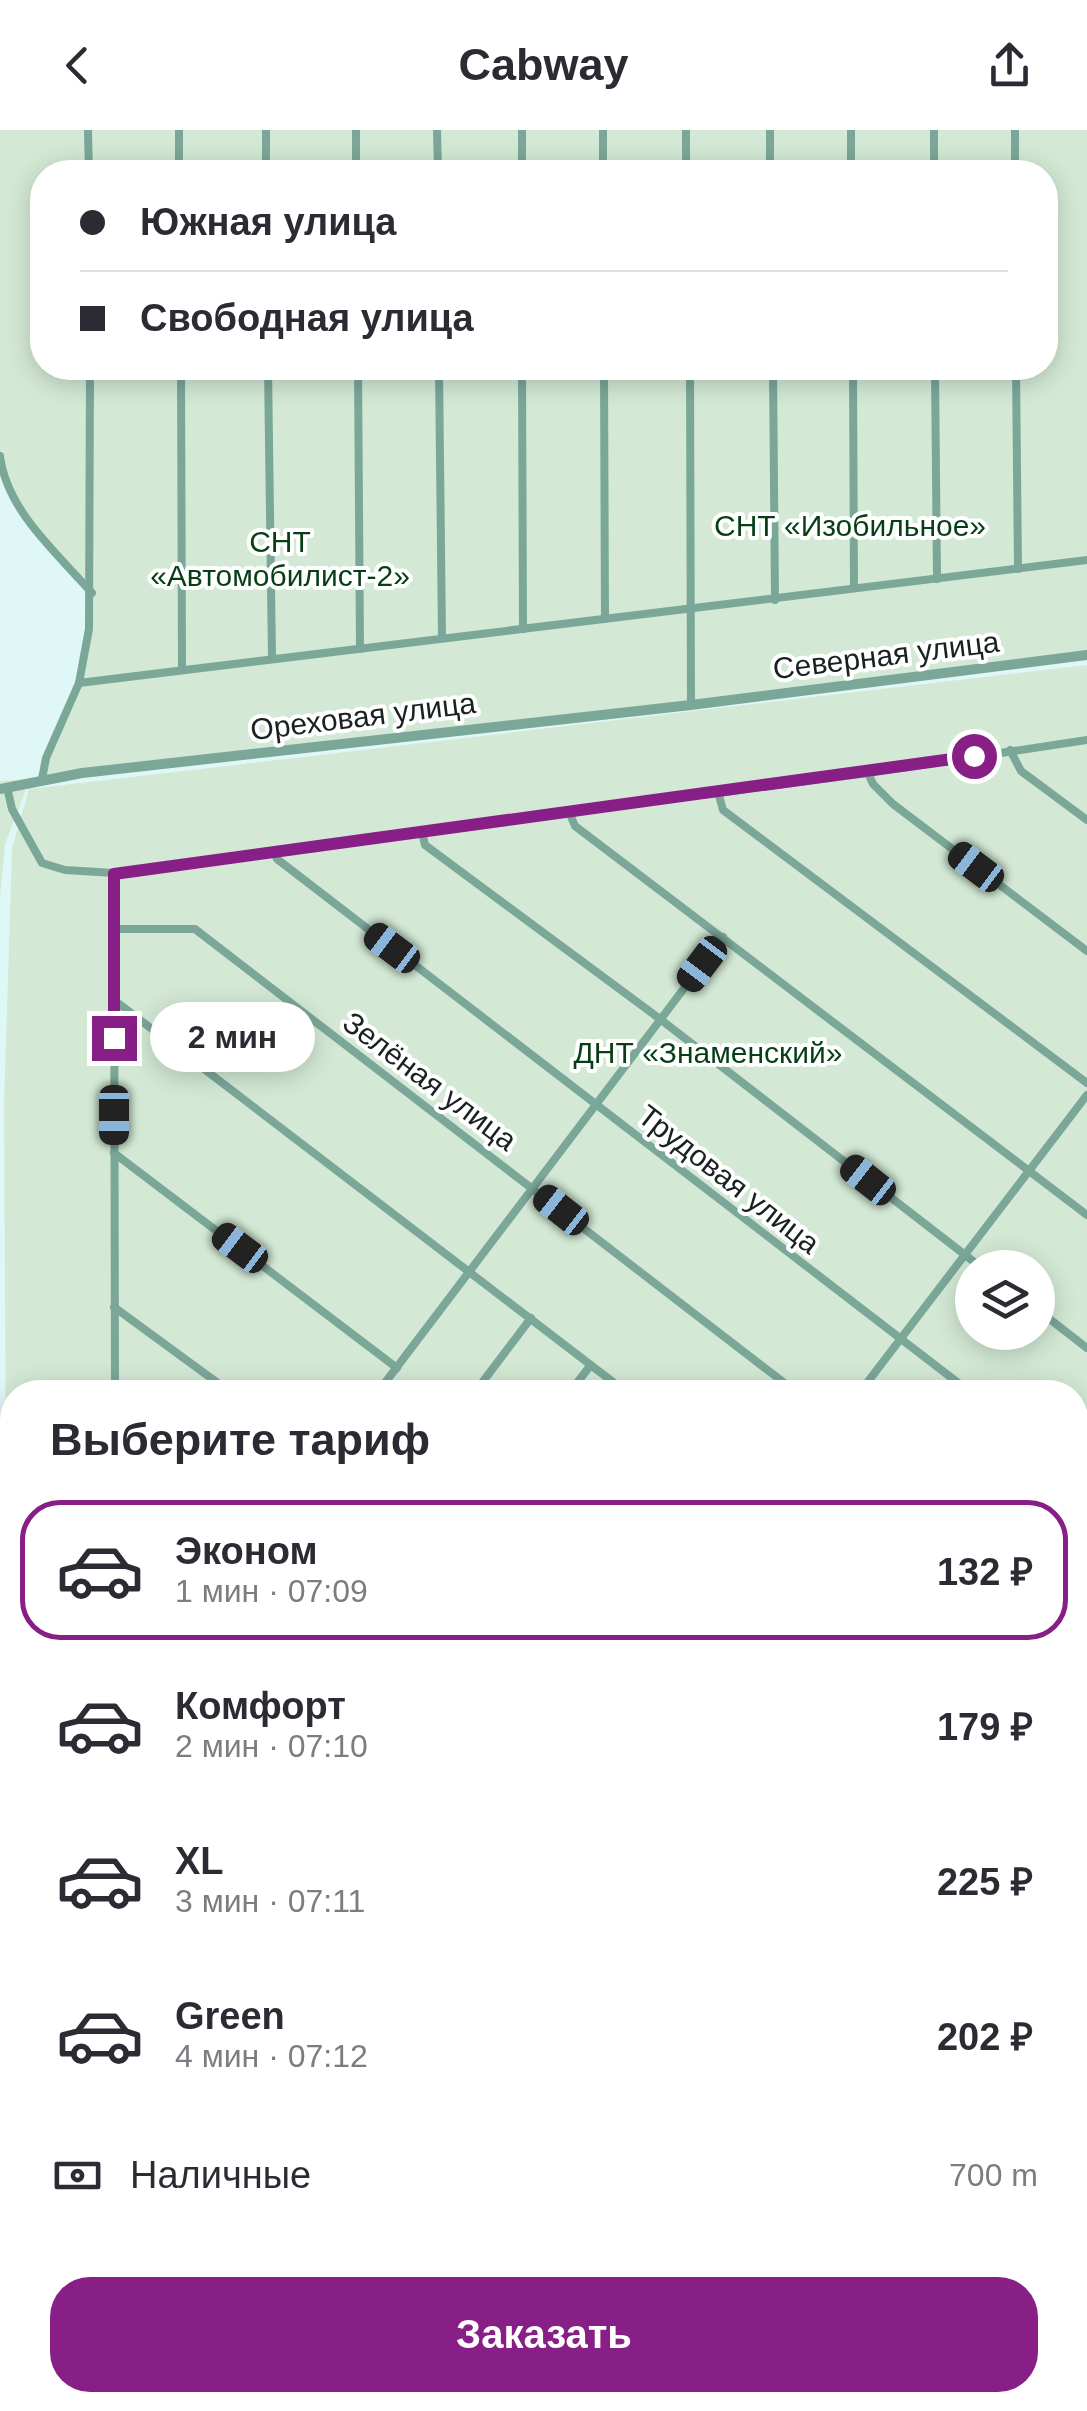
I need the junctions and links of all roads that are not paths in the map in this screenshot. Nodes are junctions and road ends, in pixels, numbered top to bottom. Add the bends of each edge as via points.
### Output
1 (88, 130) edge
2 (179, 130) edge
3 (266, 130) edge
4 (356, 130) edge
5 (437, 130) edge
6 (522, 130) edge
7 (603, 130) edge
8 (686, 130) edge
9 (770, 130) edge
10 (851, 130) edge
11 (934, 130) edge
12 (1015, 130) edge
13 (89, 160) edge
14 (179, 160) edge
15 (266, 160) edge
16 (356, 160) edge
17 (438, 160) edge
18 (522, 160) edge
19 (603, 160) edge
20 (686, 160) edge
21 (770, 160) edge
22 (852, 160) edge
23 (934, 160) edge
24 (1015, 160) edge
25 (90, 380) edge
26 (180, 380) edge
27 (268, 380) edge
28 (358, 380) edge
29 (439, 380) edge
30 (522, 380) edge
31 (604, 380) edge
32 (690, 380) edge
33 (773, 380) edge
34 (853, 380) edge
35 (935, 380) edge
36 (1016, 380) edge
37 (0, 456) edge
38 (1087, 560) edge
39 (1018, 568) junction
40 (937, 579) junction
41 (854, 588) junction
42 (92, 593) junction
43 (776, 600) junction
44 (692, 611) junction
45 (605, 618) junction
46 (523, 629) junction
47 (442, 638) junction
48 (360, 649) junction
49 (1087, 655) edge
50 (272, 658) junction
51 (182, 670) junction
52 (79, 683) junction
53 (691, 705) junction
54 (1087, 740) edge
55 (1010, 750) junction
56 (868, 773) junction
57 (42, 779) junction
58 (4, 788) edge
59 (718, 792) junction
60 (569, 812) junction
61 (1087, 820) edge
62 (422, 832) junction
63 (274, 852) junction
64 (114, 874) junction
65 (114, 928) junction
66 (723, 937) junction
67 (1087, 951) edge
68 (114, 1000) junction
69 (660, 1019) junction
70 (1087, 1083) edge
71 (1087, 1096) edge
72 (595, 1104) junction
73 (114, 1153) junction
74 (1030, 1171) junction
75 (532, 1187) junction
76 (1087, 1215) edge
77 (959, 1250) edge
78 (969, 1250) edge
79 (955, 1269) edge
80 (470, 1272) junction
81 (114, 1307) junction
82 (531, 1318) junction
83 (1055, 1323) edge
84 (902, 1341) junction
85 (1087, 1348) edge
86 (590, 1366) junction
87 (397, 1368) junction
88 (115, 1380) edge
89 (214, 1380) edge
90 (388, 1380) edge
91 (484, 1380) edge
92 (579, 1380) edge
93 (609, 1380) edge
94 (781, 1380) edge
95 (870, 1380) edge
96 (954, 1380) edge

1 - 13 street
2 - 14 street
3 - 15 street
4 - 16 street
5 - 17 street
6 - 18 street
7 - 19 street
8 - 20 street
9 - 21 street
10 - 22 street
11 - 23 street
12 - 24 street
25 - 42 street
26 - 51 street
27 - 50 street
28 - 48 street
29 - 47 street
30 - 46 street
31 - 45 street
32 - 44 street
33 - 43 street
34 - 41 street
35 - 40 street
36 - 39 street
37 - 42 street via 12,498
38 - 39 street
39 - 40 street
40 - 41 street
41 - 43 street
42 - 52 street
43 - 44 street
44 - 45 street
44 - 53 street
45 - 46 street
46 - 47 street
47 - 48 street
48 - 50 street
49 - 53 street, Северная улица
50 - 51 street
51 - 52 street
52 - 57 street
53 - 57 street, Ореховая улица
54 - 55 street
55 - 56 street
55 - 61 street via 1021,770
56 - 59 street
56 - 67 street via 893,804
57 - 58 street, Ореховая улица
58 - 64 street via 42,863
59 - 60 street
59 - 70 street via 723,810
60 - 62 street
60 - 66 street via 575,826
62 - 63 street
62 - 69 street via 425,845
63 - 64 street
63 - 72 street, Трудовая улица
64 - 65 street
65 - 68 street
65 - 75 street, Зелёная улица via 195,929
66 - 69 street
66 - 74 street
68 - 73 street
68 - 80 street
69 - 72 street
69 - 77 street
71 - 74 street
72 - 75 street
72 - 84 street, Трудовая улица
73 - 81 street
73 - 87 street
74 - 76 street
74 - 78 street
75 - 80 street
75 - 94 street, Зелёная улица
79 - 84 street
80 - 82 street
80 - 87 street
81 - 88 street
81 - 89 street
82 - 86 street
82 - 91 street
83 - 85 street
84 - 95 street
84 - 96 street, Трудовая улица
86 - 92 street
86 - 93 street
87 - 90 street

